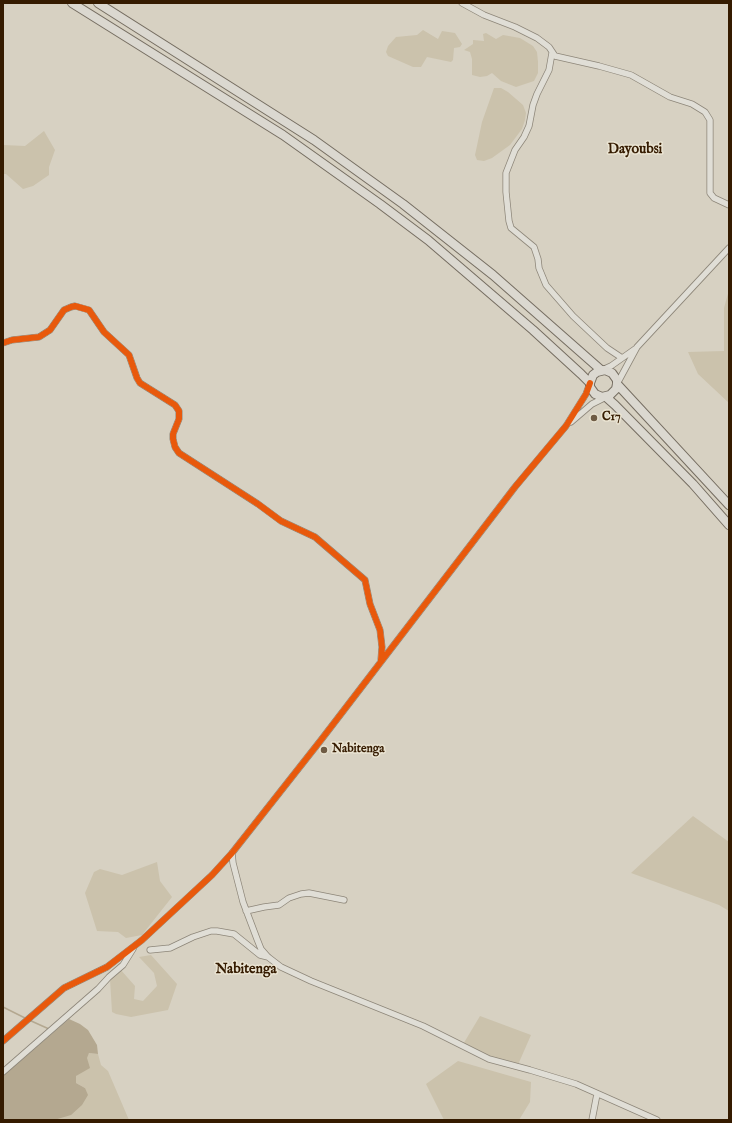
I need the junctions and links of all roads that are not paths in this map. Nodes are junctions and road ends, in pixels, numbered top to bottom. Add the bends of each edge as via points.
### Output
1 (72, 3) edge
2 (98, 3) edge
3 (462, 3) edge
4 (552, 53) junction
5 (729, 205) edge
6 (729, 248) edge
7 (3, 343) edge
8 (637, 347) junction
9 (622, 358) junction
10 (601, 370) junction
11 (590, 383) junction
12 (617, 384) junction
13 (606, 397) junction
14 (566, 426) junction
15 (729, 505) edge
16 (729, 525) edge
17 (381, 660) junction
18 (232, 853) junction
19 (344, 900) dead end
20 (246, 911) junction
21 (135, 945) junction
22 (150, 950) dead end
23 (268, 957) junction
24 (3, 1041) edge
25 (3, 1072) edge
26 (597, 1094) junction
27 (592, 1120) edge
28 (657, 1120) edge

1 - 11 highway via 283,135 380,204 483,286
2 - 10 highway via 314,140 403,204 493,275
3 - 4 street via 537,38
4 - 5 street via 555,56 630,75 670,97 692,104 705,112 710,120 710,193 714,198
4 - 9 street via 549,70 533,105 529,126 515,150 506,173 509,221 512,228 534,247 546,285 573,316 607,348
6 - 8 street
7 - 17 street via 39,337 50,330 64,310 71,307 89,310 104,332 129,355 140,383 175,405 179,411 173,439 180,453 281,521 315,537 365,580 370,604 380,630
8 - 9 street
8 - 12 street
9 - 10 street
10 - 11 highway via 593,375
10 - 12 highway via 612,373
11 - 13 highway via 595,394
11 - 14 street
12 - 13 highway via 614,392
12 - 15 highway
13 - 14 street via 592,404
13 - 16 highway via 693,484
14 - 17 street via 515,487
17 - 18 street
18 - 20 street
18 - 21 street via 191,895
19 - 20 street via 309,893 289,898 279,905
20 - 23 street via 261,949
21 - 24 street via 107,967 64,988
21 - 25 street via 123,965
22 - 23 street via 170,948 193,937 217,931 234,934 260,955
23 - 26 street via 301,977 423,1026 489,1059 549,1075
26 - 27 street
26 - 28 street

